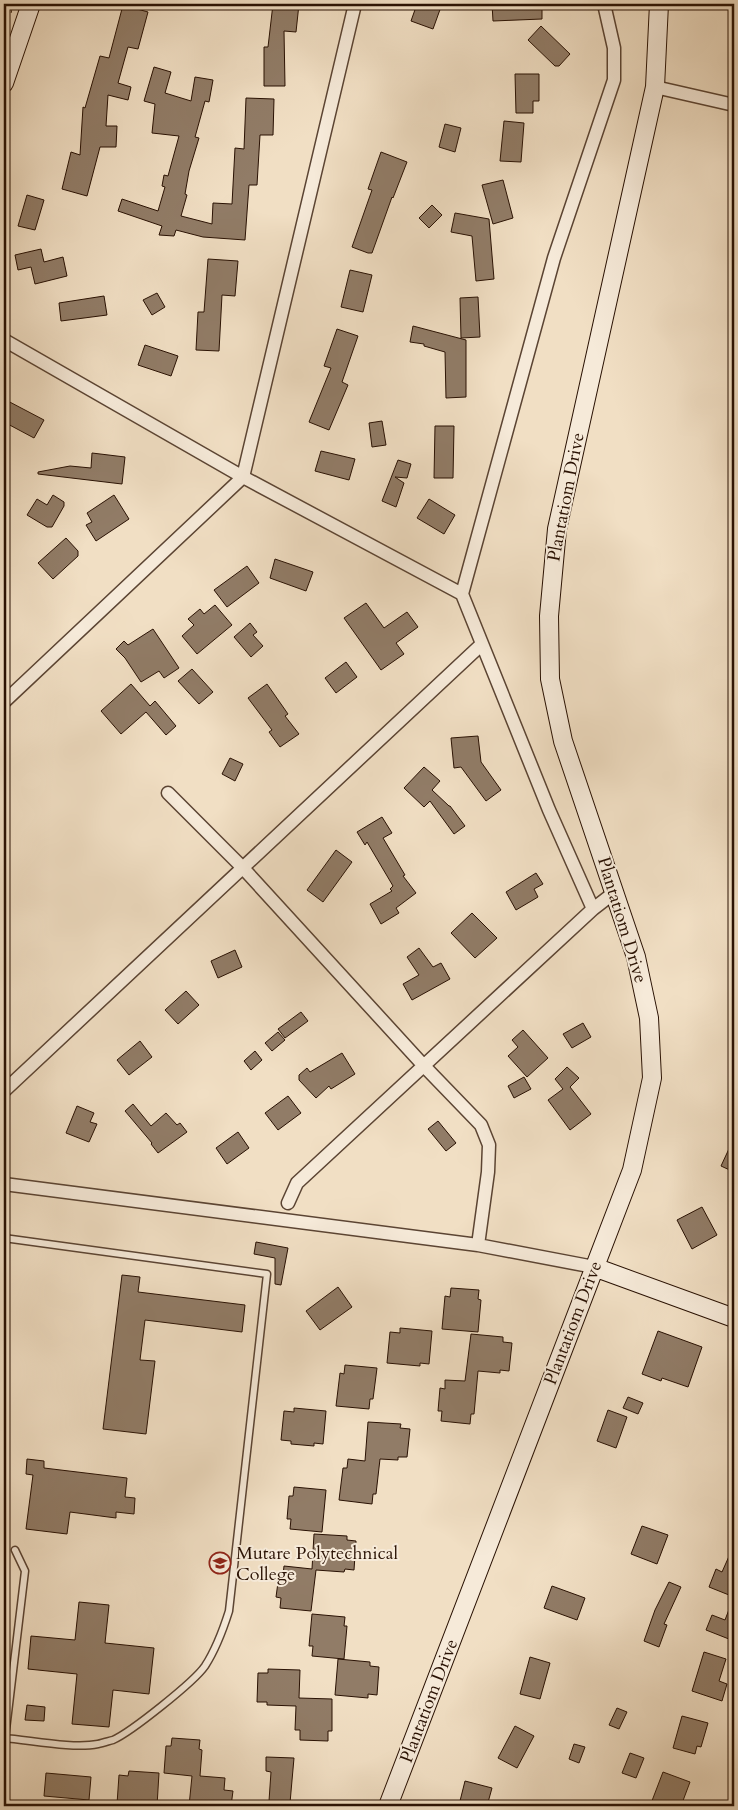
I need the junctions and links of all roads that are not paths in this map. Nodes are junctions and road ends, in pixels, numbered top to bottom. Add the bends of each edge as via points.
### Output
1 (31, 4) edge
2 (355, 4) edge
3 (604, 4) edge
4 (659, 4) edge
5 (4, 83) edge
6 (655, 87) junction
7 (734, 105) edge
8 (4, 340) edge
9 (243, 478) junction
10 (462, 594) junction
11 (482, 644) junction
12 (4, 702) edge
13 (168, 793) dead end
14 (243, 868) junction
15 (615, 892) junction
16 (593, 909) junction
17 (424, 1066) junction
18 (4, 1091) edge
19 (4, 1184) edge
20 (288, 1203) dead end
21 (4, 1238) edge
22 (478, 1245) junction
23 (594, 1267) junction
24 (734, 1318) edge
25 (15, 1550) dead end
26 (4, 1738) edge
27 (388, 1806) edge

1 - 5 street
2 - 9 street
3 - 10 street via 614,48 614,80 554,258
4 - 6 street, Plantatiom Drive
6 - 7 street
6 - 15 street, Plantatiom Drive via 557,529 549,616 550,679 563,741
8 - 9 street
9 - 10 street
9 - 12 street
10 - 11 street
11 - 14 street
11 - 16 street
13 - 14 street
14 - 17 street
14 - 18 street
15 - 16 street
15 - 23 street, Plantatiom Drive via 636,957 649,1018 652,1078 632,1170
16 - 17 street
17 - 20 street via 297,1183
17 - 22 street via 481,1125 489,1145
19 - 22 street
21 - 26 lane via 267,1274 229,1610 219,1641 204,1668 182,1689 114,1739 97,1744 63,1744
22 - 23 street
23 - 24 street
23 - 27 street, Plantatiom Drive
25 - 26 lane via 25,1571

